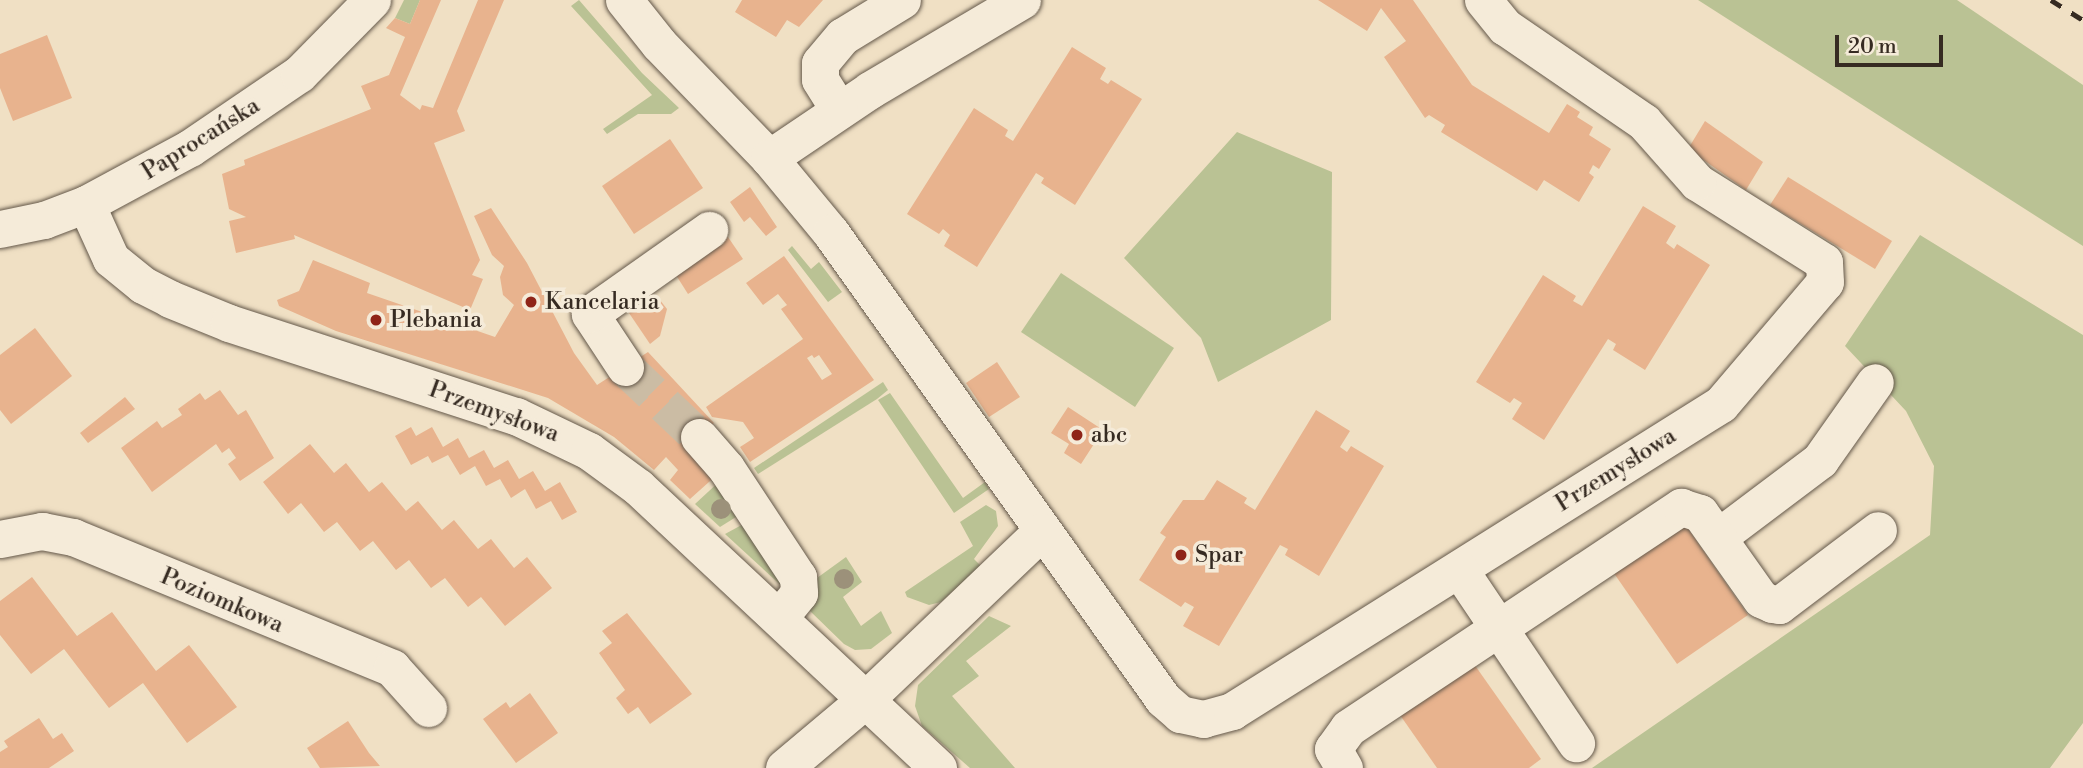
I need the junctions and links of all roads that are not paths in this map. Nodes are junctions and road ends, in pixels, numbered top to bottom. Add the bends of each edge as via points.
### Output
1 (372, 0) edge
2 (624, 0) edge
3 (902, 0) edge
4 (1022, 0) edge
5 (1483, 0) edge
6 (839, 110) junction
7 (769, 158) junction
8 (86, 204) junction
9 (0, 229) edge
10 (709, 230) dead end
11 (625, 367) tunnel mouth
12 (1875, 382) dead end
13 (699, 438) tunnel mouth
14 (1878, 530) dead end
15 (1041, 531) junction
16 (1717, 537) junction
17 (0, 539) edge
18 (1459, 569) junction
19 (779, 618) junction
20 (1497, 628) junction
21 (866, 699) junction
22 (428, 708) dead end
23 (1576, 743) dead end
24 (784, 768) edge
25 (938, 768) edge
26 (1344, 768) edge

1 - 8 street, Paprocańska via 324,52 247,111 141,178
2 - 7 street via 668,54
3 - 6 street via 843,36 820,64 820,79
4 - 6 street
5 - 18 street, Przemysłowa via 1505,27 1644,122 1697,182 1824,262 1826,277 1755,370 1721,404
6 - 7 street
7 - 15 street, Przemysłowa via 831,233
8 - 9 street, Paprocańska via 44,220
8 - 19 street, Przemysłowa via 111,259 142,285 170,299 229,323 516,416 580,446 638,487
10 - 11 street via 590,314
12 - 16 street via 1820,460
13 - 19 street via 726,468 798,577 799,593
14 - 16 street via 1779,605 1761,599
15 - 18 street, Przemysłowa via 1163,699 1195,719 1232,711
15 - 21 street
16 - 20 street via 1700,513 1681,507
17 - 22 street, Poziomkowa via 41,531 73,537 392,668
18 - 20 street
19 - 21 street, Przemysłowa
20 - 23 street
20 - 26 street via 1340,734 1334,749
21 - 24 street
21 - 25 street, Przemysłowa

